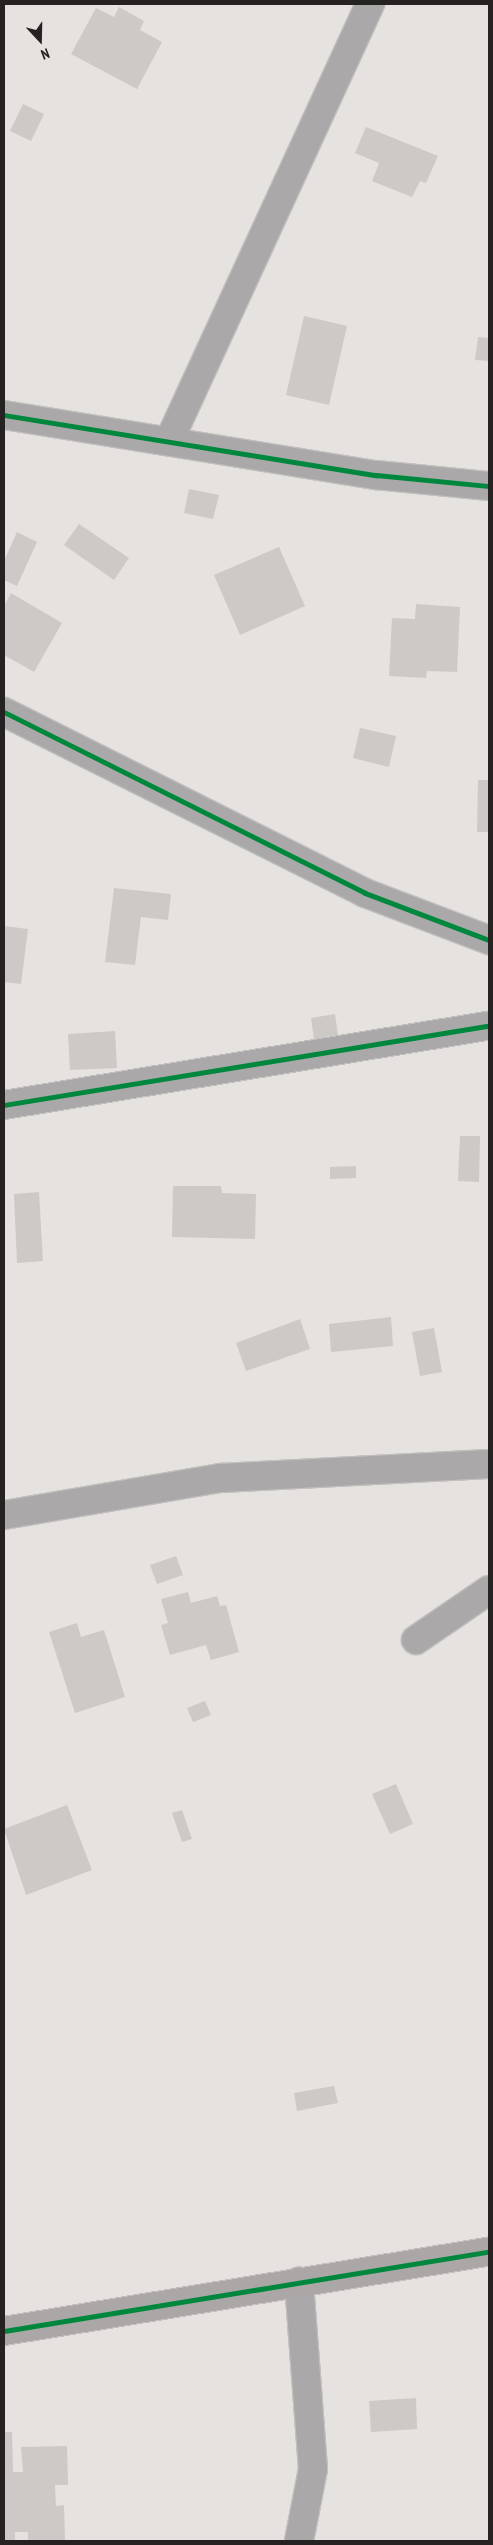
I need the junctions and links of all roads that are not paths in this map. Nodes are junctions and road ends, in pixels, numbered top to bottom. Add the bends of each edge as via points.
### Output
1 (370, 4) edge
2 (4, 415) edge
3 (170, 439) junction
4 (489, 486) edge
5 (4, 712) edge
6 (489, 940) edge
7 (489, 1026) edge
8 (4, 1105) edge
9 (489, 1464) edge
10 (4, 1515) edge
11 (489, 1590) edge
12 (416, 1640) dead end
13 (489, 2252) edge
14 (299, 2282) junction
15 (4, 2331) edge
16 (299, 2541) edge

1 - 3 street
2 - 3 street
3 - 4 street via 376,475
5 - 6 street via 365,893
7 - 8 street
9 - 10 street via 221,1478
11 - 12 street
13 - 14 street
14 - 15 street
14 - 16 street via 313,2469

